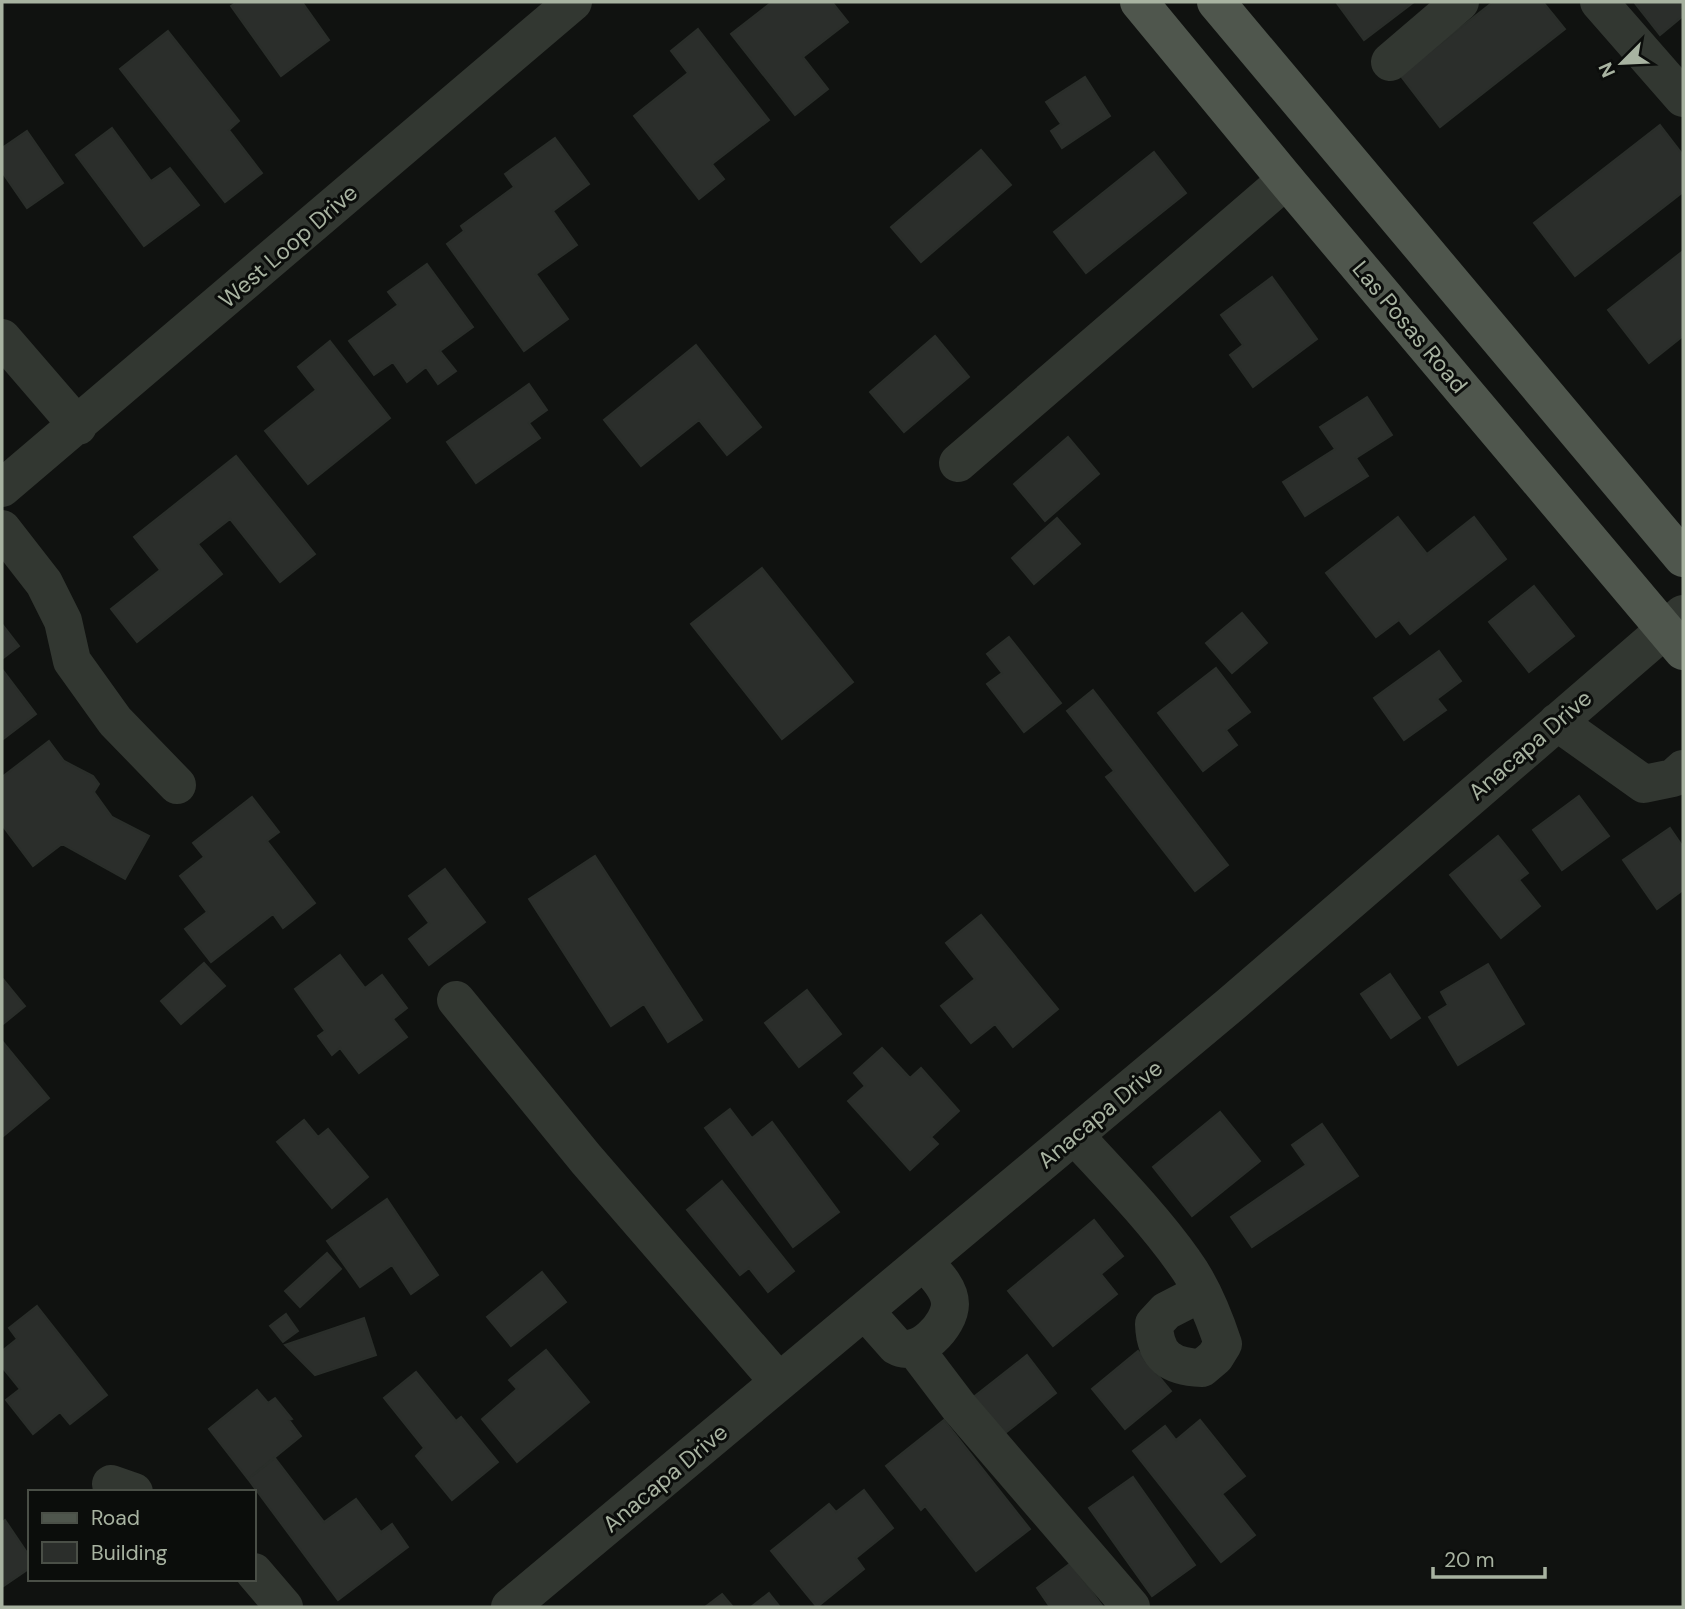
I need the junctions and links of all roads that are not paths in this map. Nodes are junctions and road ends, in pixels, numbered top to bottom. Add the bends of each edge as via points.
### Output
1 (573, 2) edge
2 (1139, 2) edge
3 (1216, 2) edge
4 (1460, 2) edge
5 (1599, 2) edge
6 (1390, 62) dead end
7 (1683, 98) edge
8 (1286, 180) junction
9 (2, 338) edge
10 (78, 426) junction
11 (958, 463) dead end
12 (2, 488) edge
13 (2, 530) edge
14 (1683, 558) edge
15 (1677, 631) edge
16 (1557, 722) junction
17 (1683, 769) edge
18 (177, 785) dead end
19 (456, 999) dead end
20 (1075, 1136) junction
21 (925, 1262) junction
22 (1201, 1293) dead end
23 (865, 1311) junction
24 (915, 1349) junction
25 (779, 1382) junction
26 (256, 1574) edge
27 (284, 1607) edge
28 (510, 1607) edge
29 (1131, 1607) edge

1 - 10 street, West Loop Drive
2 - 8 main road, Las Posas Road
3 - 14 main road
4 - 6 street
5 - 7 street
8 - 11 street
8 - 15 main road, Las Posas Road
9 - 10 street
10 - 12 street, West Loop Drive
13 - 18 street via 44,583 63,621 72,661 115,721
15 - 16 street, Anacapa Drive
16 - 17 street via 1644,784 1673,778
16 - 20 street, Anacapa Drive
19 - 25 street
20 - 21 street, Anacapa Drive
20 - 22 street via 1185,1263
21 - 23 street, Anacapa Drive
21 - 24 street via 950,1302 948,1316 929,1340
23 - 24 street via 896,1346
23 - 25 street, Anacapa Drive
24 - 29 street via 959,1408
25 - 28 street, Anacapa Drive
26 - 27 street

